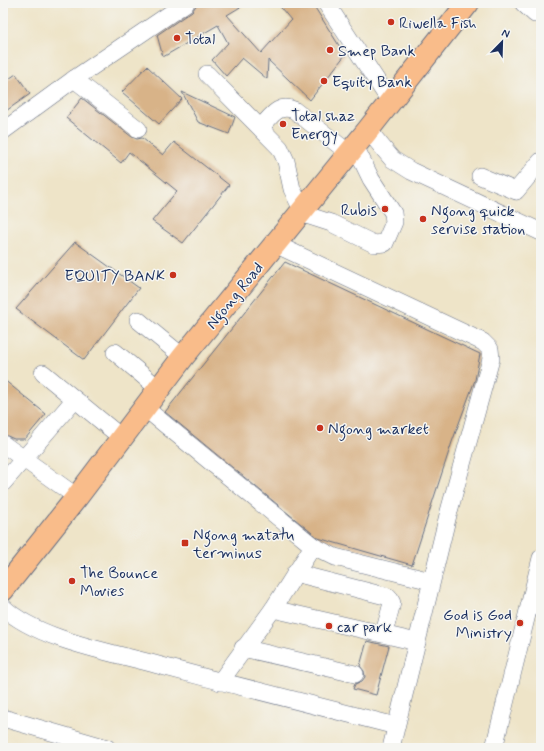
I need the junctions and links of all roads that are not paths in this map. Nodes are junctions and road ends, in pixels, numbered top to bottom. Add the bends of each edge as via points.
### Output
1 (186, 3) edge
2 (326, 3) edge
3 (468, 3) edge
4 (522, 3) edge
5 (541, 13) edge
6 (207, 74) dead end
7 (74, 79) junction
8 (390, 101) junction
9 (261, 127) junction
10 (138, 129) dead end
11 (3, 131) edge
12 (357, 143) junction
13 (541, 161) edge
14 (480, 176) dead end
15 (301, 212) junction
16 (541, 232) edge
17 (275, 244) junction
18 (138, 320) dead end
19 (115, 352) dead end
20 (183, 357) junction
21 (43, 373) dead end
22 (159, 389) junction
23 (74, 400) junction
24 (145, 408) junction
25 (122, 438) junction
26 (3, 444) edge
27 (23, 458) junction
28 (3, 483) edge
29 (77, 497) junction
30 (314, 546) junction
31 (541, 558) edge
32 (295, 573) junction
33 (431, 581) junction
34 (3, 590) edge
35 (3, 607) edge
36 (273, 609) junction
37 (384, 633) junction
38 (417, 642) junction
39 (243, 648) junction
40 (355, 674) dead end
41 (220, 682) junction
42 (3, 718) edge
43 (396, 726) junction
44 (107, 748) edge
45 (391, 748) edge
46 (494, 748) edge

1 - 7 street
2 - 8 street
3 - 8 main road, Ngong Road
4 - 5 street via 535,14
6 - 9 street
7 - 10 street
7 - 11 street
8 - 12 main road, Ngong Road
9 - 12 street via 280,108 287,107
9 - 15 street via 280,148
12 - 15 main road, Ngong Road
12 - 15 street via 371,179 393,213 394,222 385,243 374,244
12 - 16 street
13 - 14 street via 516,191
15 - 17 main road, Ngong Road
17 - 20 main road, Ngong Road
17 - 33 street via 483,342 490,349 491,359
18 - 20 street
19 - 22 street
20 - 22 main road, Ngong Road
21 - 23 street
22 - 24 main road, Ngong Road
23 - 25 street
23 - 27 street
24 - 25 main road, Ngong Road
24 - 30 street
25 - 29 main road, Ngong Road
26 - 27 street
27 - 28 street
27 - 29 street
29 - 34 main road, Ngong Road
30 - 32 street
30 - 33 street via 336,557
31 - 46 street
32 - 36 street
32 - 37 street via 389,597 392,603
33 - 38 street
35 - 41 street via 13,616 40,630 84,645
36 - 37 street
36 - 39 street
37 - 38 street
38 - 43 street
39 - 40 street
39 - 41 street
41 - 43 street
42 - 44 street
43 - 45 street

